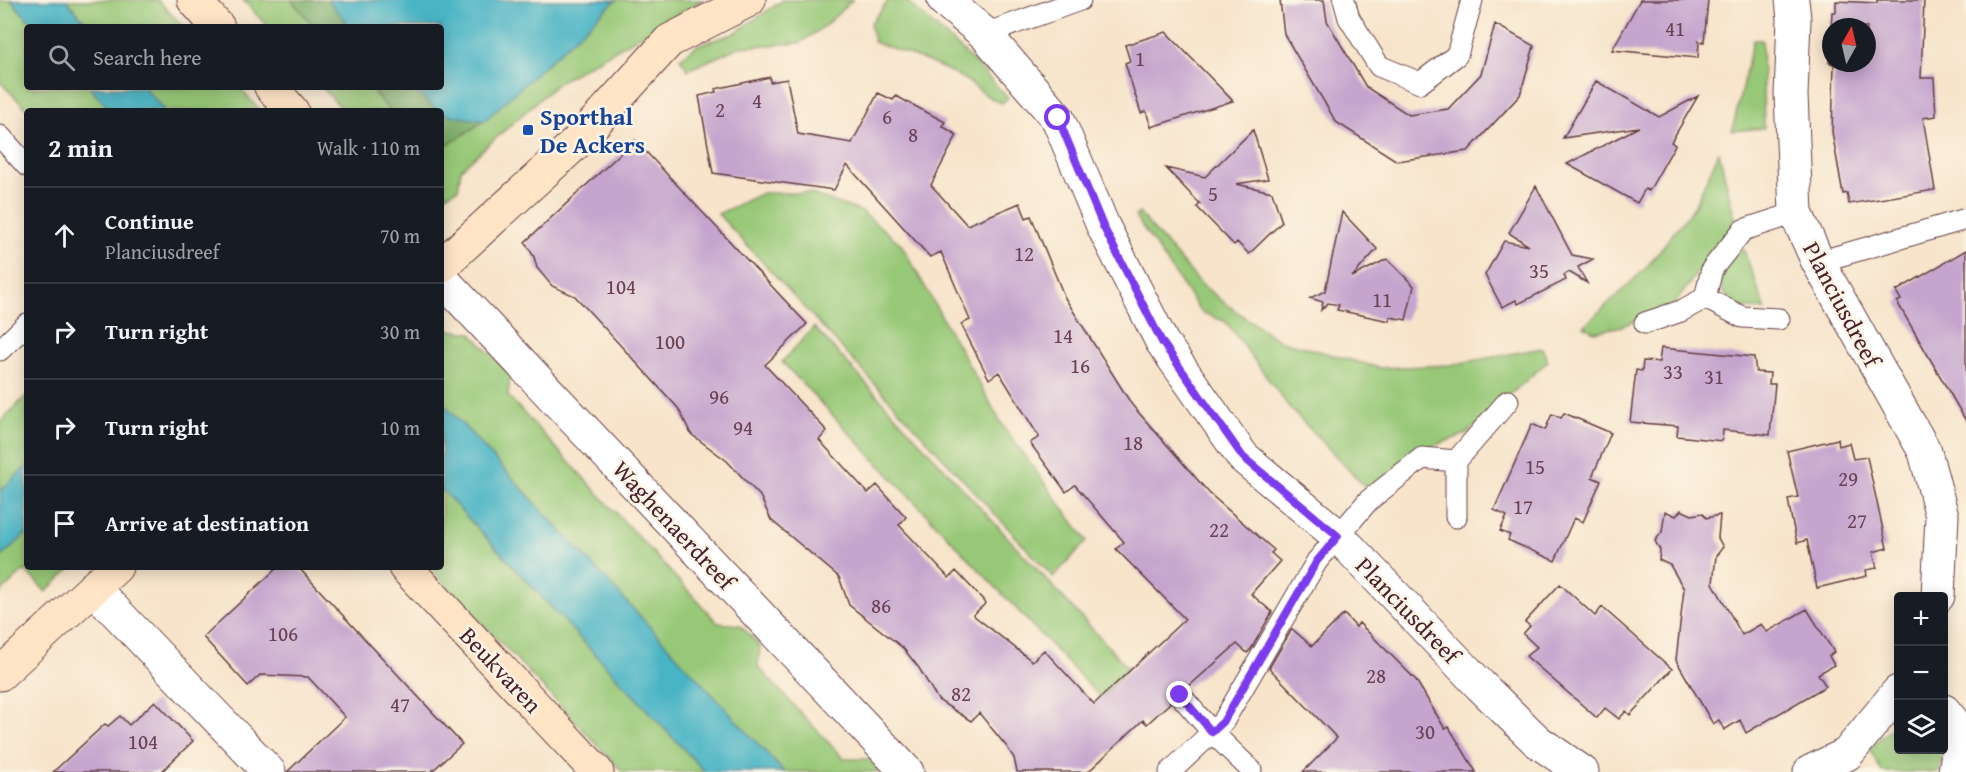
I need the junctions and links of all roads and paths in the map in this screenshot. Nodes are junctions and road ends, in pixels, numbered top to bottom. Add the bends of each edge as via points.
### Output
1 (194, 0) edge
2 (749, 0) edge
3 (944, 0) edge
4 (1080, 0) edge
5 (1344, 0) edge
6 (1472, 0) edge
7 (1792, 0) edge
8 (215, 24) edge
9 (985, 34) junction
10 (274, 90) edge
11 (289, 108) edge
12 (0, 136) edge
13 (24, 163) edge
14 (1796, 213) junction
15 (1966, 219) edge
16 (1818, 262) junction
17 (444, 263) edge
18 (444, 281) edge
19 (1705, 298) junction
20 (1779, 319) dead end
21 (1646, 323) dead end
22 (24, 327) edge
23 (0, 350) edge
24 (1508, 401) dead end
25 (1456, 461) junction
26 (1456, 518) dead end
27 (1338, 536) junction
28 (408, 570) edge
29 (105, 577) edge
30 (1938, 592) edge
31 (0, 674) edge
32 (1180, 695) dead end
33 (1894, 698) edge
34 (1948, 716) edge
35 (1212, 732) junction
36 (1251, 770) dead end
37 (269, 772) edge
38 (597, 772) edge
39 (908, 772) edge
40 (1170, 772) edge
41 (1582, 772) edge
42 (1810, 772) edge
43 (1955, 772) edge

1 - 8 street
2 - 17 street via 669,41 576,143
3 - 9 street, Planciusdreef
4 - 9 lane
5 - 6 lane via 1349,18 1379,66 1420,83 1458,55
7 - 14 street, Planciusdreef
9 - 27 street, Planciusdreef via 1058,118 1103,226 1162,342 1243,457
10 - 11 street
12 - 13 lane
14 - 16 street, Planciusdreef
14 - 19 lane via 1743,230 1712,269
15 - 16 lane
16 - 30 street, Planciusdreef via 1925,452 1942,516
18 - 39 street, Waghenaerdreef
19 - 20 lane via 1742,317
19 - 21 lane
22 - 23 lane
24 - 25 lane
25 - 26 lane
25 - 27 lane via 1422,458 1368,501
27 - 35 lane via 1317,561 1223,722
27 - 41 street, Planciusdreef via 1537,741
28 - 38 street, Beukvaren
29 - 31 street
29 - 37 street
32 - 35 lane
33 - 42 street via 1847,754
34 - 43 street via 1961,732
35 - 36 lane
35 - 40 lane

